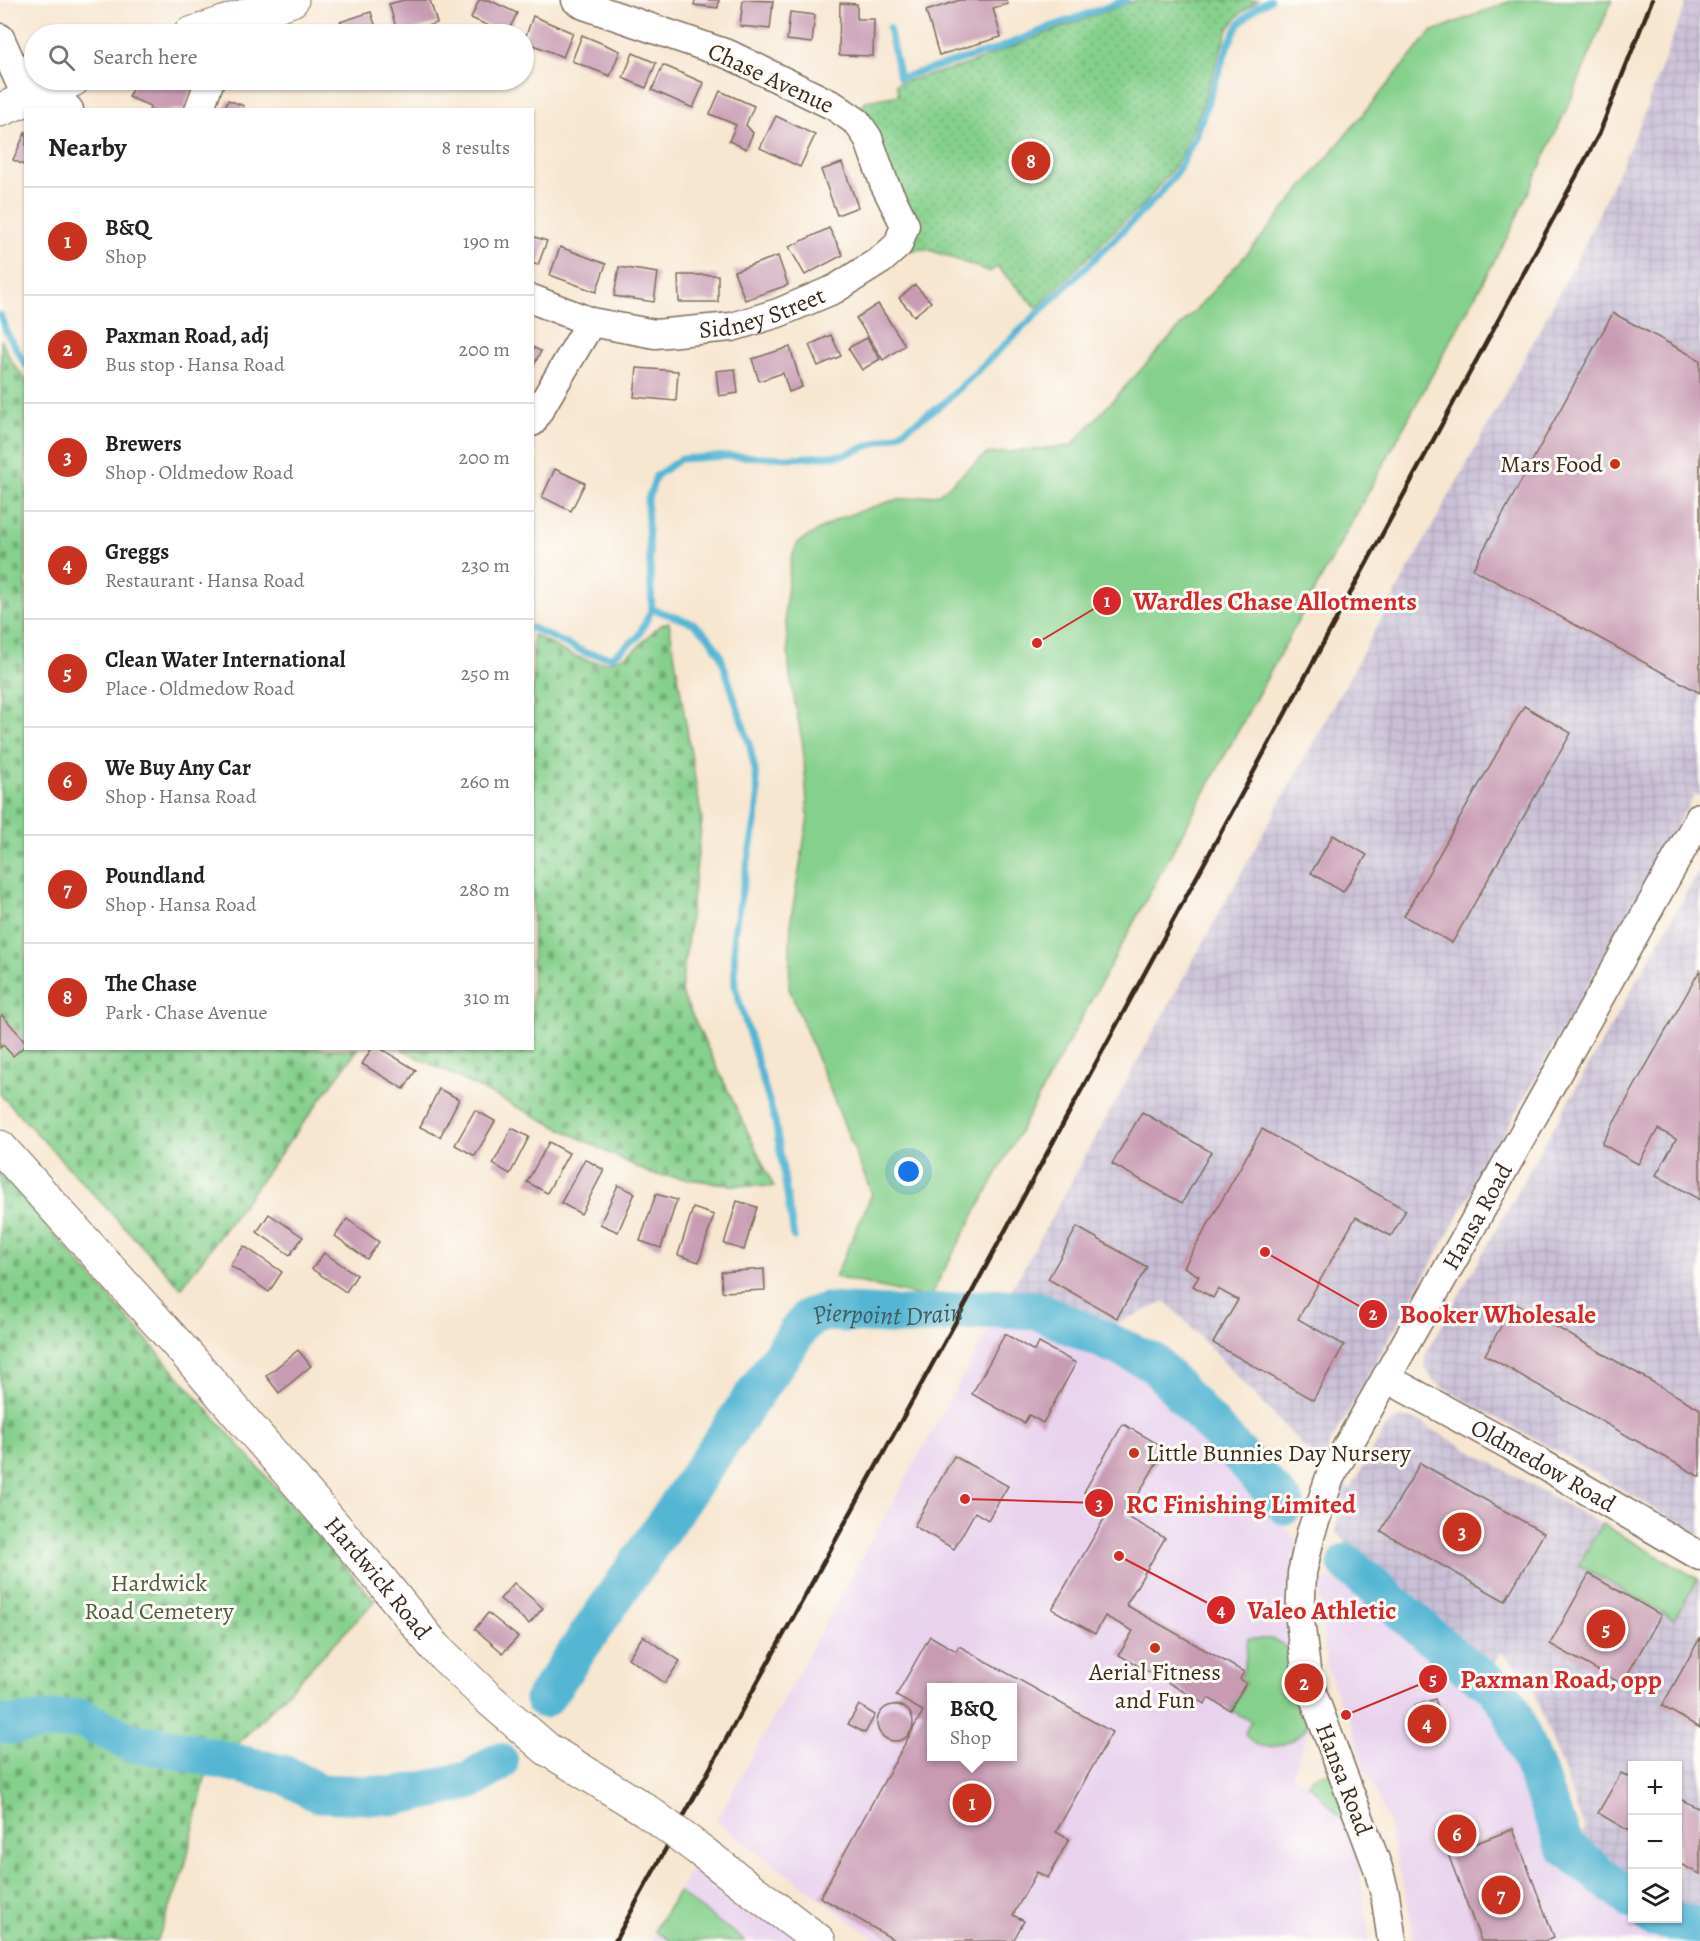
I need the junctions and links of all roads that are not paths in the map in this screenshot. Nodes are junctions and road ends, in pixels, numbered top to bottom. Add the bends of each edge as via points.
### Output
1 (292, 0) edge
2 (576, 0) edge
3 (251, 7) edge
4 (221, 24) edge
5 (0, 38) edge
6 (24, 69) edge
7 (206, 90) edge
8 (200, 108) edge
9 (905, 225) joint
10 (534, 300) edge
11 (591, 322) junction
12 (534, 419) edge
13 (1700, 817) edge
14 (0, 1147) edge
15 (1386, 1378) junction
16 (1700, 1556) edge
17 (819, 1941) edge
18 (1392, 1941) edge

1 - 3 main road
2 - 9 street, Chase Avenue via 730,55 834,106 857,122 868,138
3 - 4 main road
5 - 6 street
7 - 8 street
9 - 11 street, Sidney Street via 898,245 835,289 732,327 655,333
10 - 11 street, Sidney Street
11 - 12 street
13 - 15 street, Hansa Road
14 - 17 main road, Hardwick Road, bridge via 189,1357 435,1647 547,1749 644,1809
15 - 16 street, Oldmedow Road
15 - 18 street, Hansa Road via 1330,1477 1317,1513 1302,1573 1300,1620 1312,1695 1378,1868

